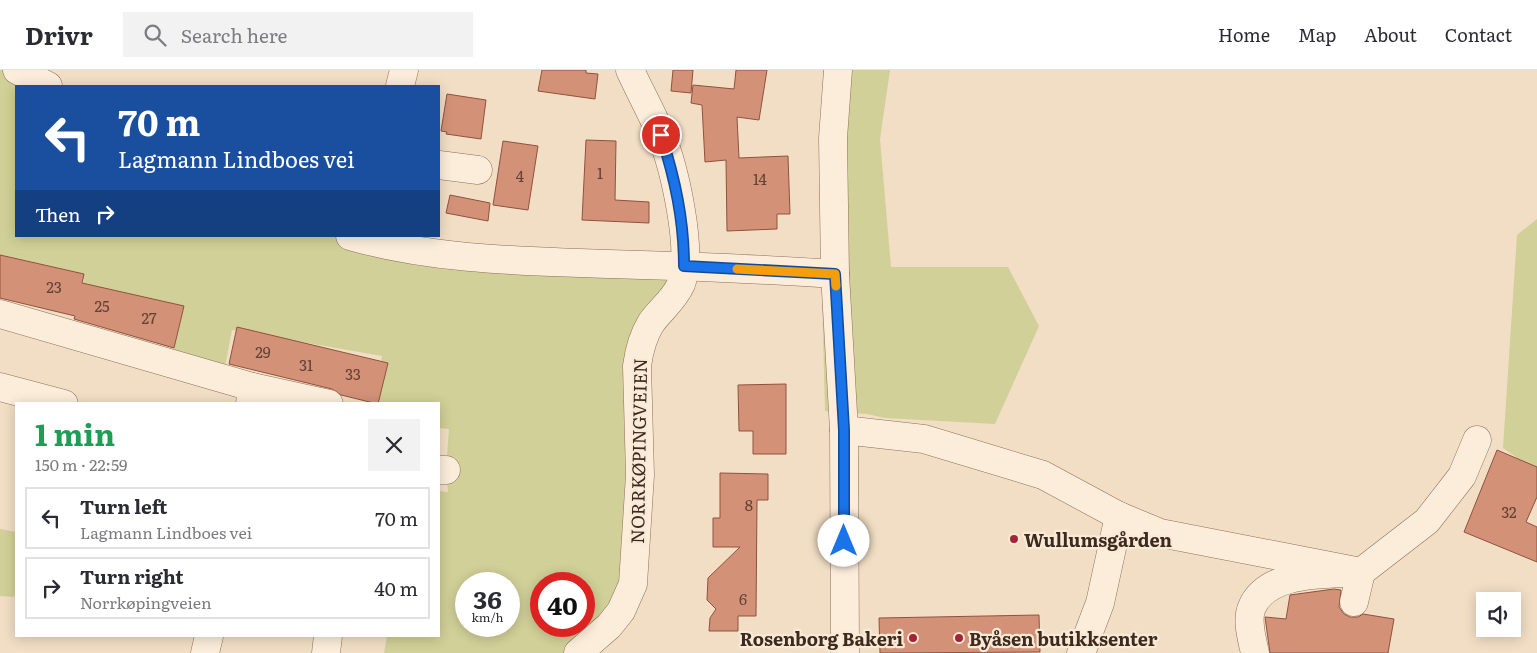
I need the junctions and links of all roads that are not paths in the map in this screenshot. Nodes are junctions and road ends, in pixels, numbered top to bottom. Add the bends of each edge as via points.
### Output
1 (404, 70) edge
2 (630, 70) edge
3 (838, 70) edge
4 (21, 71) edge
5 (46, 85) edge
6 (400, 85) edge
7 (440, 165) edge
8 (478, 170) dead end
9 (357, 237) edge
10 (410, 242) edge
11 (684, 266) junction
12 (835, 274) junction
13 (0, 314) edge
14 (0, 387) edge
15 (251, 396) edge
16 (56, 402) edge
17 (310, 402) edge
18 (844, 430) junction
19 (1476, 440) dead end
20 (1119, 516) junction
21 (1361, 572) junction
22 (1354, 602) dead end
23 (209, 637) edge
24 (328, 637) edge
25 (205, 653) edge
26 (326, 653) edge
27 (578, 653) edge
28 (845, 653) edge
29 (1081, 653) edge
30 (1255, 653) edge

1 - 6 street
2 - 11 street, NORRKØPINGVEIEN via 661,135 675,178 684,232
3 - 12 street via 833,138
4 - 5 street
7 - 8 street
9 - 10 street
10 - 11 street via 527,261
11 - 12 street
11 - 27 street, NORRKØPINGVEIEN via 681,283 671,301 651,323 640,348 637,366 640,475 634,584 621,611 609,626
12 - 18 street
13 - 15 street
14 - 16 street
15 - 17 street
18 - 20 street via 924,440 1043,475
18 - 28 street
19 - 21 street via 1462,476 1427,521
20 - 21 street via 1160,533
20 - 29 street via 1100,603
21 - 22 street
21 - 30 street via 1290,577 1263,592 1251,608 1250,627
23 - 25 street
24 - 26 street

